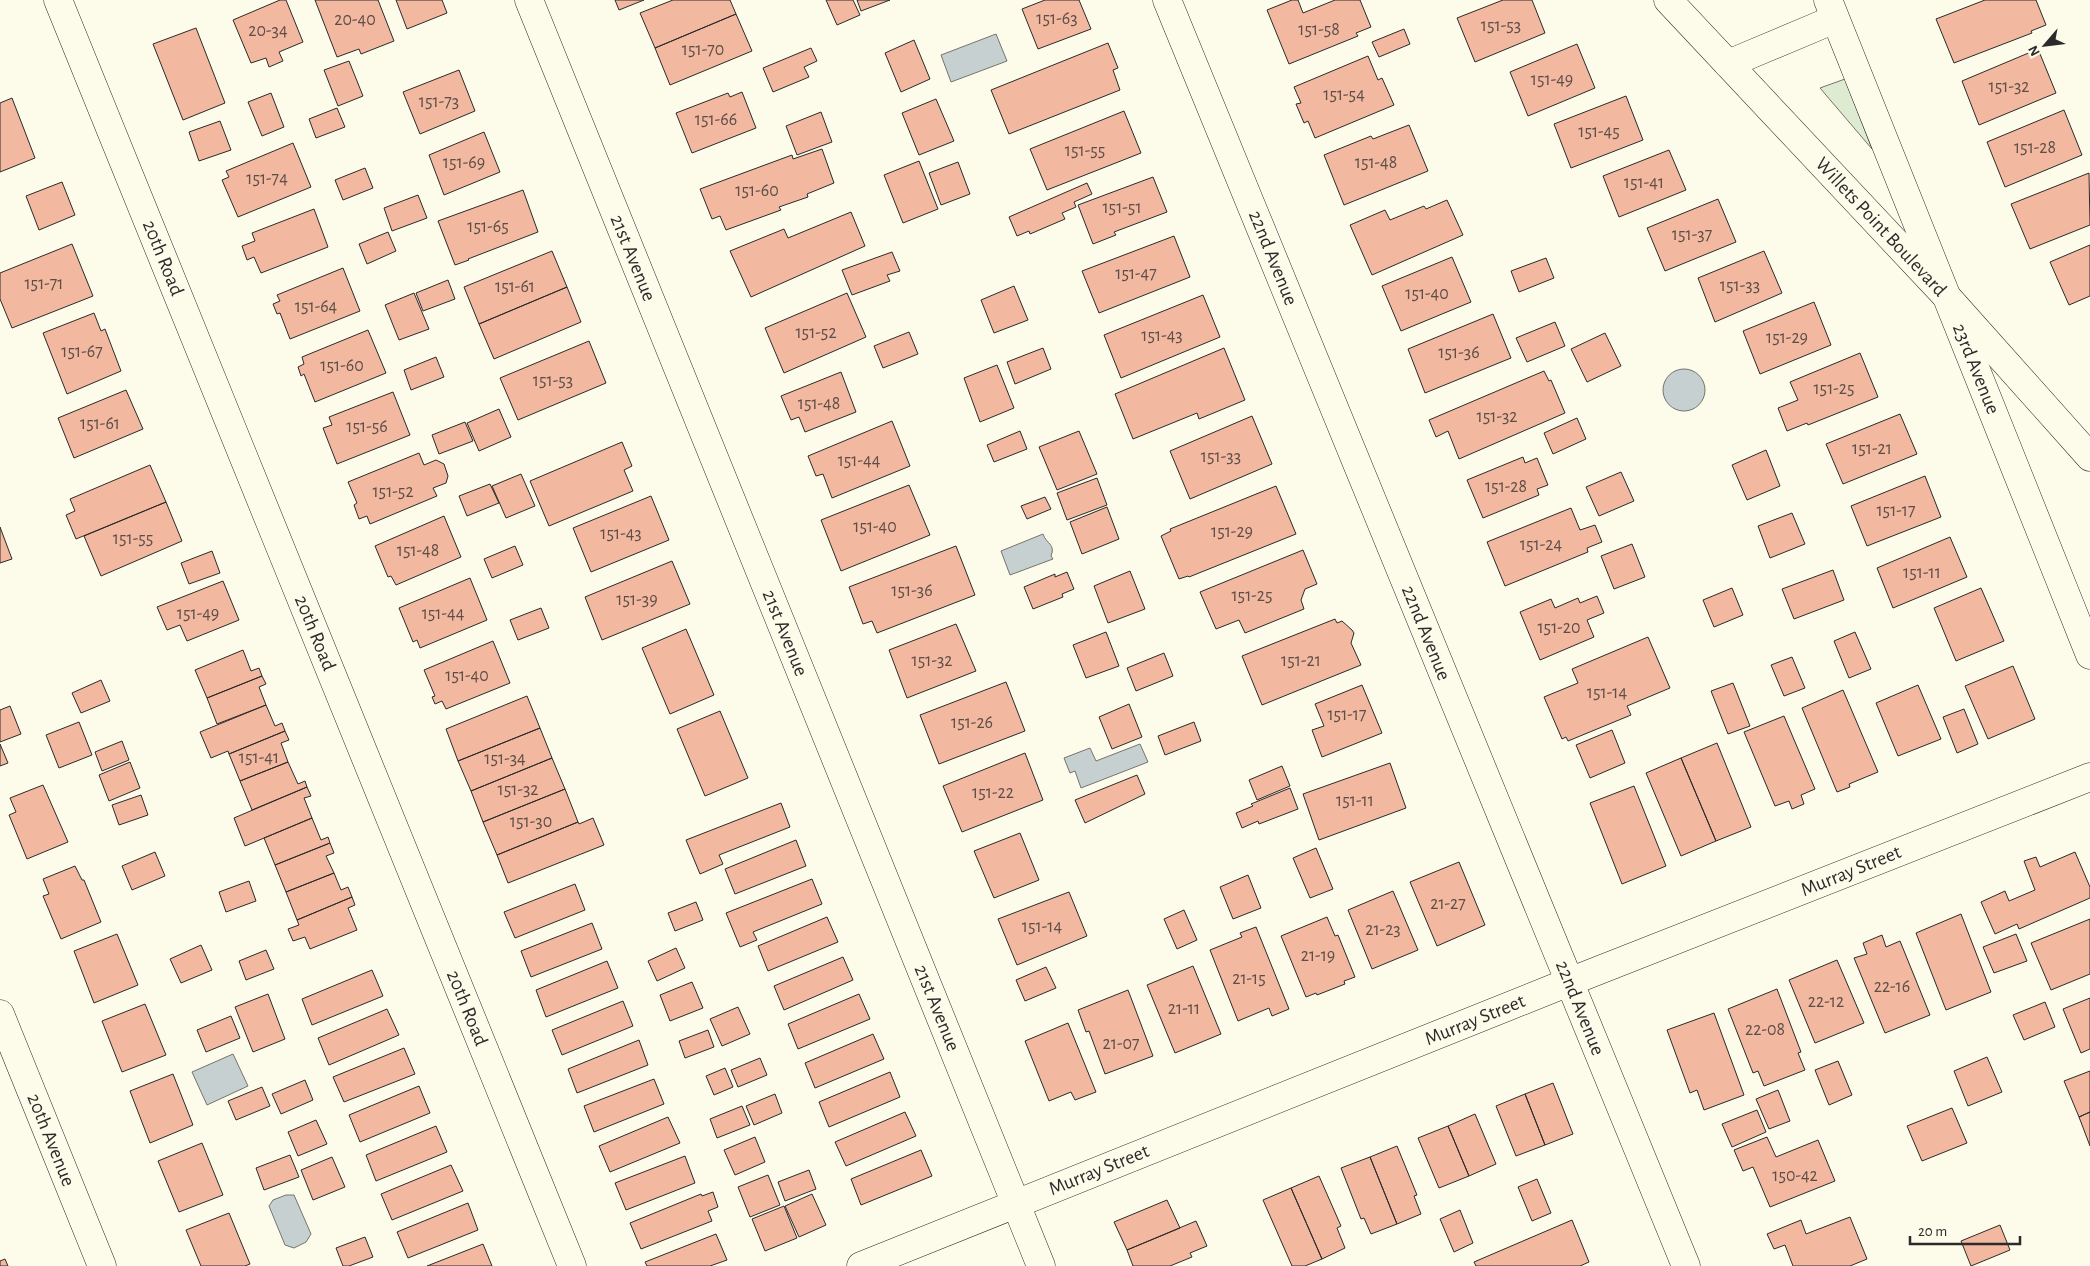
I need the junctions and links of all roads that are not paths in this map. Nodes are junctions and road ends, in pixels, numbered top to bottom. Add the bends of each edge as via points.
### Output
1 (58, 0) edge
2 (529, 0) edge
3 (1167, 0) edge
4 (1668, 0) edge
5 (1832, 9) edge
6 (1728, 64) junction
7 (1948, 298) junction
8 (2090, 457) edge
9 (2090, 655) edge
10 (2090, 777) edge
11 (1569, 982) junction
12 (0, 1014) edge
13 (1016, 1203) junction
14 (102, 1266) edge
15 (572, 1266) edge
16 (861, 1266) edge
17 (1041, 1266) edge
18 (1686, 1266) edge

1 - 15 street, 20th Road
2 - 13 street, 21st Avenue
3 - 11 street, 22nd Avenue
4 - 6 street, Willets Point Boulevard
5 - 6 street
5 - 7 street, 23rd Avenue
6 - 7 street, Willets Point Boulevard
7 - 8 street, Willets Point Boulevard
7 - 9 street, 23rd Avenue
10 - 11 street, Murray Street
11 - 13 street, Murray Street
11 - 18 street, 22nd Avenue
12 - 14 street, 20th Avenue
13 - 16 street, Murray Street
13 - 17 street, 21st Avenue

